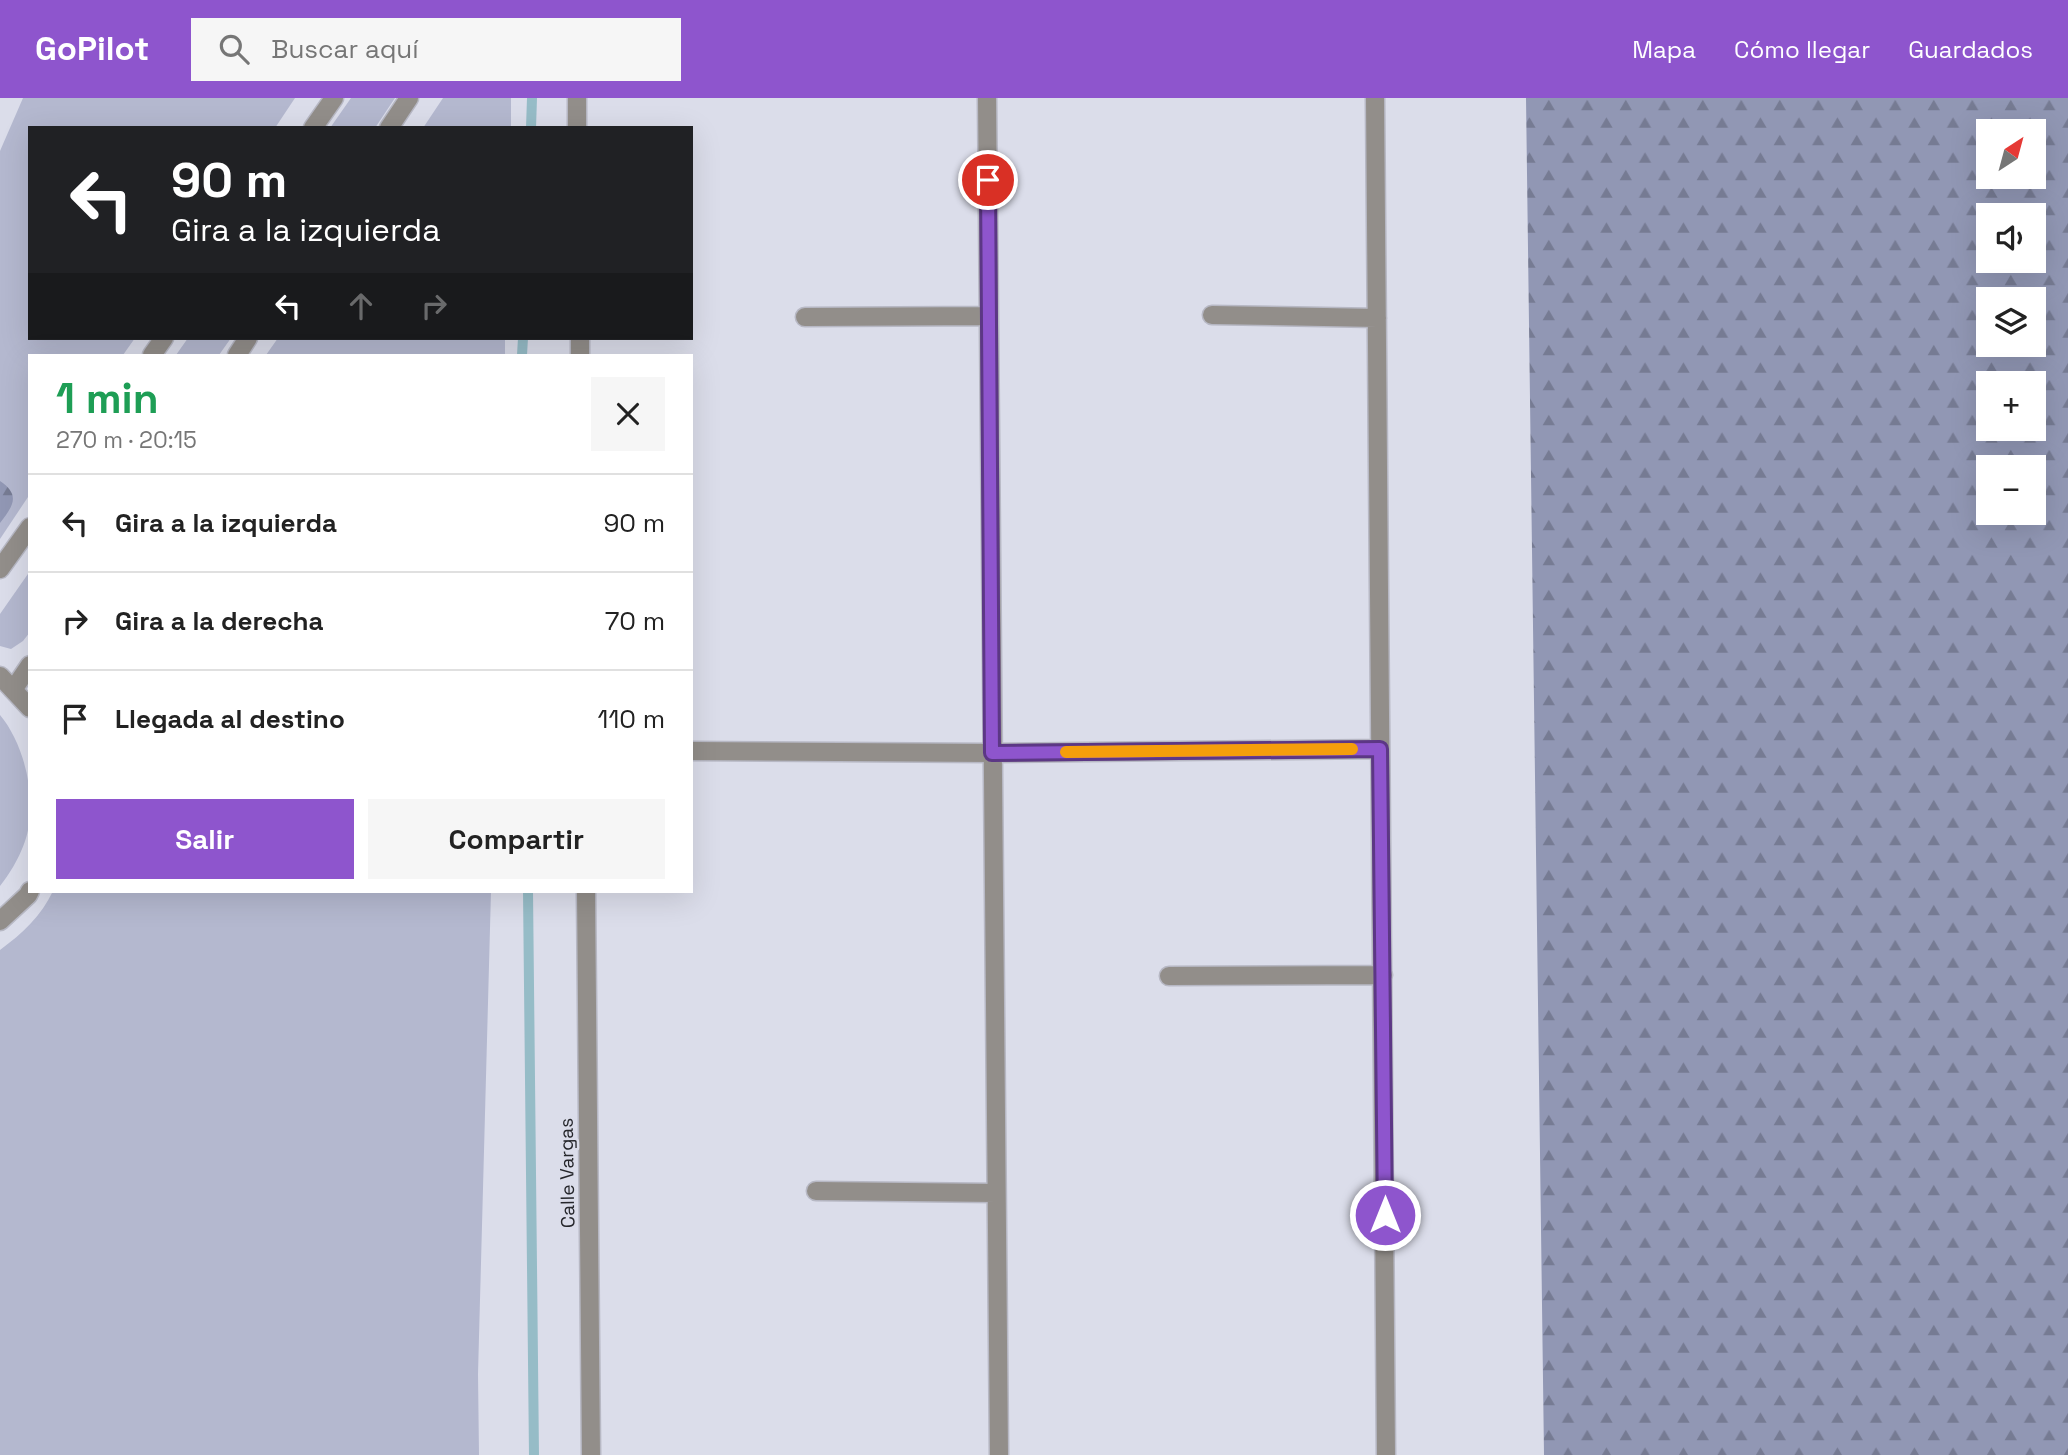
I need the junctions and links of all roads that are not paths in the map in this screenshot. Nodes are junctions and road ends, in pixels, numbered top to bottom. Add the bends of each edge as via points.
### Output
1 (334, 98) edge
2 (409, 98) edge
3 (577, 98) edge
4 (987, 98) edge
5 (1375, 98) edge
6 (314, 126) edge
7 (390, 126) edge
8 (577, 126) edge
9 (1212, 315) dead end
10 (989, 316) junction
11 (805, 317) dead end
12 (1377, 318) junction
13 (28, 530) edge
14 (0, 569) edge
15 (28, 668) edge
16 (0, 676) edge
17 (13, 690) junction
18 (28, 706) edge
19 (1380, 749) junction
20 (693, 751) edge
21 (992, 753) junction
22 (29, 893) edge
23 (586, 893) edge
24 (0, 921) edge
25 (1383, 975) junction
26 (1169, 976) dead end
27 (816, 1191) dead end
28 (996, 1192) junction
29 (591, 1455) edge
30 (999, 1455) edge
31 (1386, 1455) edge

1 - 6 street
2 - 7 street
3 - 8 street
4 - 10 street
5 - 12 street
9 - 12 street
10 - 11 street
10 - 21 street
12 - 19 street
13 - 14 street
15 - 17 street
16 - 17 street
17 - 18 street
19 - 21 street
19 - 25 street
20 - 21 street
21 - 28 street
22 - 24 street
23 - 29 street, Calle Vargas
25 - 26 street
25 - 31 street
27 - 28 street
28 - 30 street

